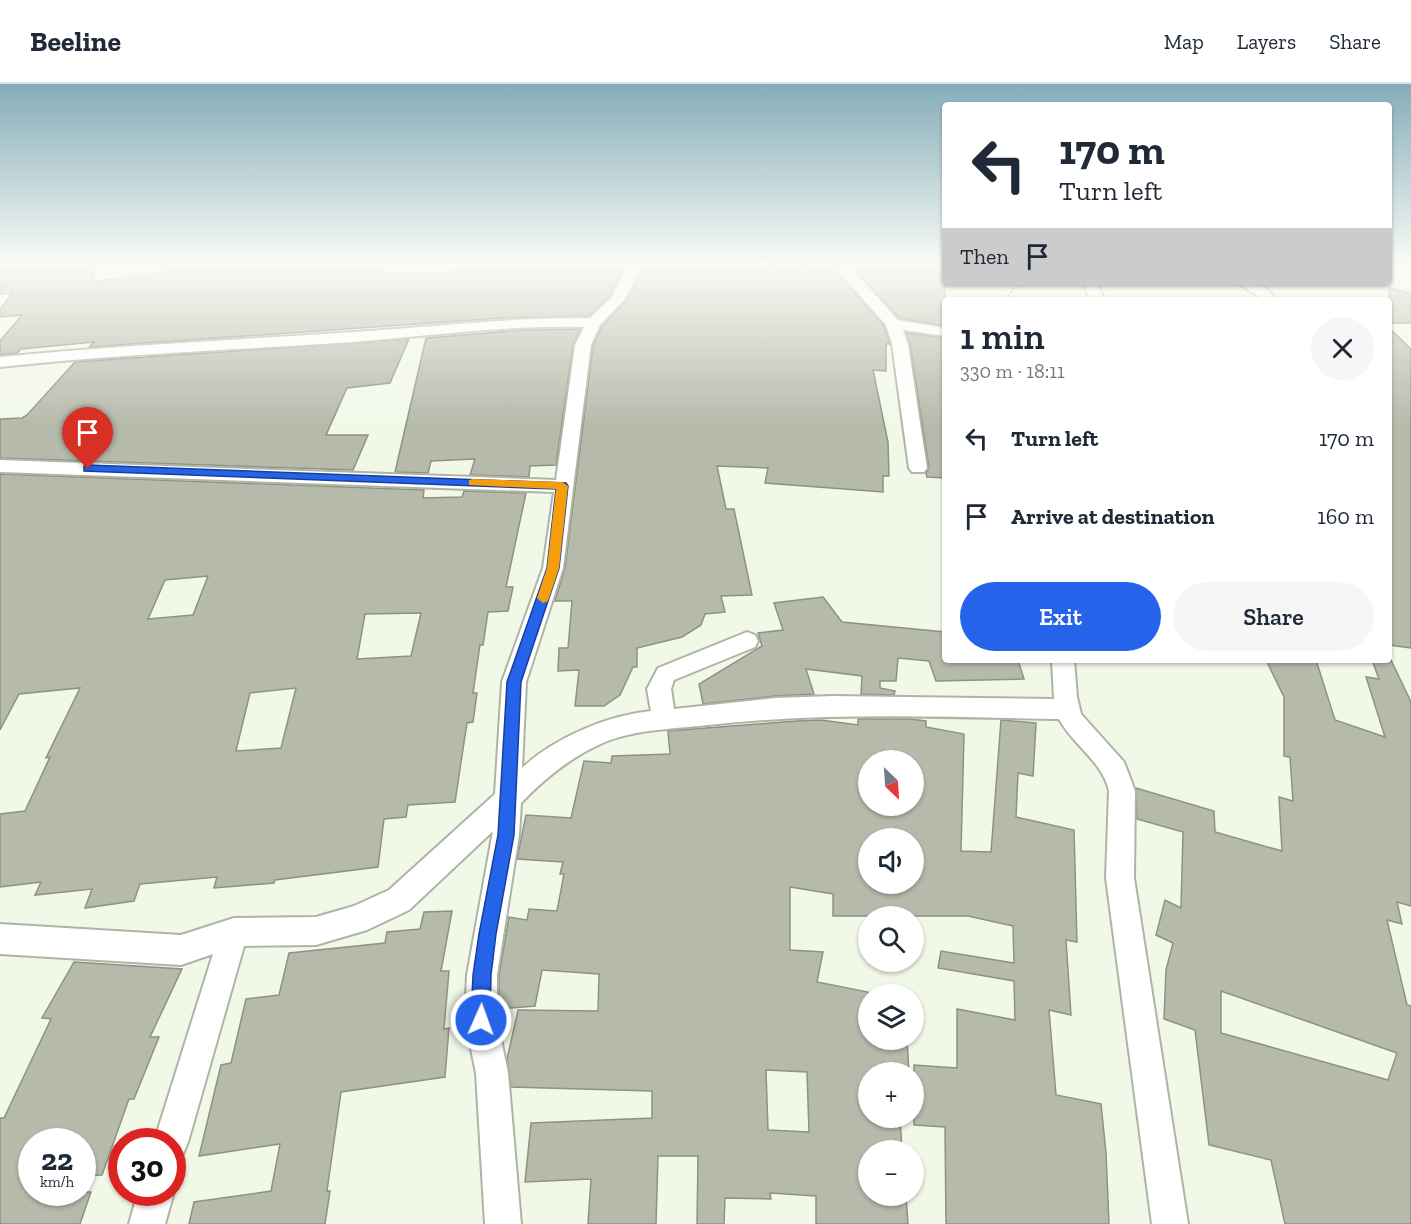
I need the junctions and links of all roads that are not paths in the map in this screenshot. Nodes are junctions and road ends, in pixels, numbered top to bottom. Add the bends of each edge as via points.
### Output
1 (599, 318) edge
2 (888, 318) edge
3 (594, 323) junction
4 (893, 324) junction
5 (942, 332) edge
6 (0, 362) edge
7 (0, 466) edge
8 (918, 468) dead end
9 (562, 486) junction
10 (747, 640) dead end
11 (1063, 663) edge
12 (1067, 709) junction
13 (665, 718) junction
14 (508, 799) junction
15 (234, 932) junction
16 (0, 939) edge
17 (175, 1128) edge
18 (152, 1206) edge
19 (147, 1224) edge
20 (503, 1224) edge
21 (1170, 1224) edge

1 - 3 street
2 - 4 street
3 - 6 street via 480,324 397,334
3 - 9 street via 583,345
4 - 5 street
4 - 8 street via 900,344
7 - 9 street
9 - 14 street via 553,568 514,682
10 - 13 street via 666,674 658,688
11 - 12 street
12 - 13 street via 833,706
12 - 21 street via 1113,768 1122,792 1119,874
13 - 14 street via 631,723 595,735 542,765
14 - 15 street via 399,900 375,912 316,931
14 - 20 street via 506,835 482,975 481,1020 492,1073
15 - 16 street via 181,950
15 - 17 street
18 - 19 street

